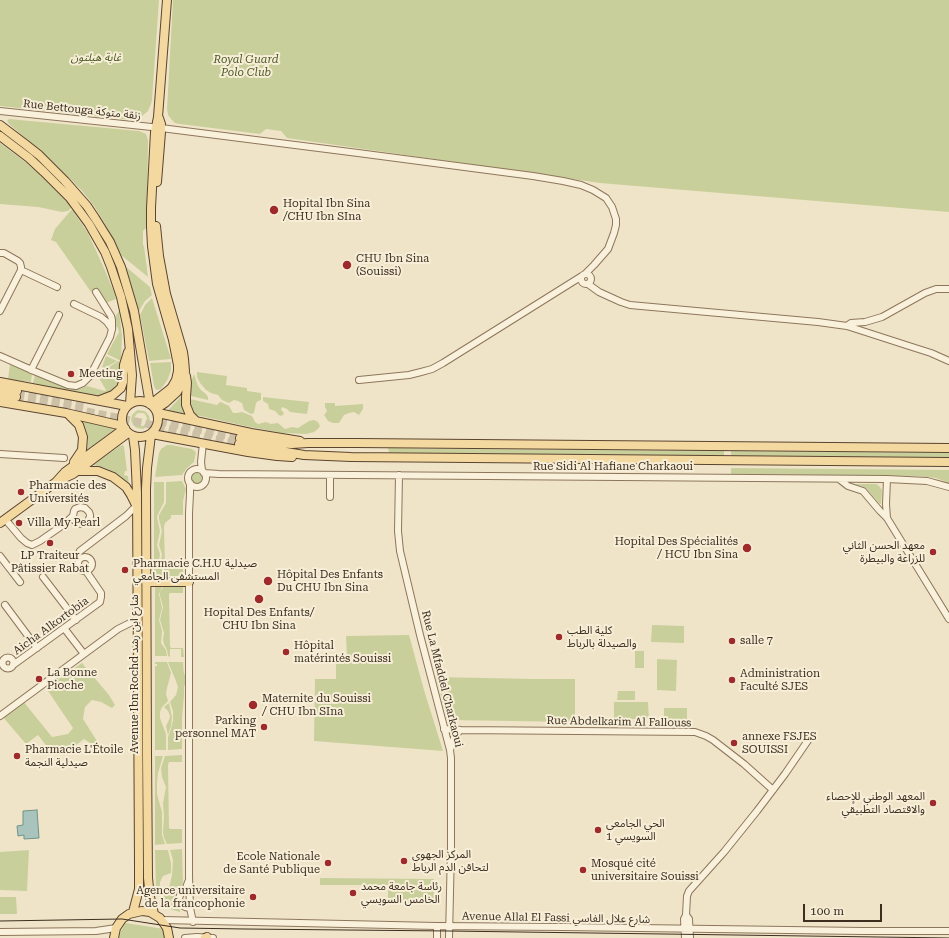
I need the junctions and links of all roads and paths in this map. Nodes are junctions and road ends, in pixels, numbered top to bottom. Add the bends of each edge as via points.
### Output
1 (167, 0) edge
2 (0, 111) edge
3 (0, 125) edge
4 (158, 128) junction
5 (0, 136) edge
6 (0, 253) edge
7 (21, 270) junction
8 (587, 279) junction
9 (57, 287) dead end
10 (949, 289) edge
11 (96, 292) dead end
12 (74, 304) dead end
13 (106, 308) junction
14 (0, 311) edge
15 (59, 315) dead end
16 (98, 315) junction
17 (847, 326) junction
18 (112, 329) junction
19 (130, 347) junction
20 (0, 356) edge
21 (949, 361) edge
22 (31, 370) junction
23 (185, 371) junction
24 (359, 380) dead end
25 (0, 382) edge
26 (0, 388) edge
27 (0, 394) edge
28 (99, 401) junction
29 (0, 402) edge
30 (129, 405) junction
31 (154, 408) junction
32 (66, 413) junction
33 (197, 421) junction
34 (127, 431) junction
35 (152, 434) junction
36 (203, 443) junction
37 (308, 443) junction
38 (949, 448) edge
39 (0, 454) edge
40 (304, 455) junction
41 (64, 458) dead end
42 (949, 462) edge
43 (73, 470) junction
44 (200, 471) junction
45 (218, 474) junction
46 (330, 475) junction
47 (399, 475) junction
48 (839, 479) junction
49 (887, 479) junction
50 (206, 480) junction
51 (190, 483) junction
52 (198, 486) junction
53 (949, 487) edge
54 (190, 497) junction
55 (330, 497) dead end
56 (137, 508) junction
57 (73, 516) dead end
58 (887, 518) junction
59 (3, 521) edge
60 (80, 551) dead end
61 (0, 556) edge
62 (86, 571) dead end
63 (43, 576) dead end
64 (20, 582) dead end
65 (146, 582) junction
66 (189, 582) junction
67 (5, 605) dead end
68 (138, 619) junction
69 (949, 619) edge
70 (76, 620) junction
71 (64, 628) junction
72 (38, 648) junction
73 (84, 654) junction
74 (13, 665) dead end
75 (0, 716) edge
76 (444, 729) junction
77 (460, 730) junction
78 (809, 738) dead end
79 (450, 750) junction
80 (773, 790) junction
81 (189, 876) junction
82 (190, 908) junction
83 (133, 912) junction
84 (154, 914) junction
85 (162, 920) junction
86 (193, 922) junction
87 (437, 926) junction
88 (450, 926) junction
89 (116, 928) junction
90 (687, 929) junction
91 (949, 931) edge
92 (0, 932) edge
93 (114, 938) edge
94 (169, 938) edge
95 (186, 938) edge
96 (208, 938) edge
97 (437, 938) edge
98 (449, 938) edge
99 (685, 938) edge
100 (690, 938) edge

1 - 4 main road
2 - 4 street, Rue Bettouga زنقة متوكة
3 - 31 main road via 39,155 65,180 87,206 110,242 121,267 134,311
4 - 8 street, Rue Bettouga زنقة متوكة via 498,171 581,185 606,198 616,219 612,241
4 - 23 main road via 157,242 166,294 183,352
4 - 31 main road via 151,208 152,246 157,284 173,340 178,371 172,387
5 - 19 main road via 44,172 70,198 89,224 105,252 116,282
6 - 7 street via 18,261
7 - 9 street
7 - 14 street
8 - 17 street via 603,294 621,302 640,306
8 - 24 street, Rue Bettouga زنقة متوكة via 568,285 432,369 409,375
10 - 17 street via 936,289 882,317
11 - 13 street
12 - 16 street
13 - 16 street
13 - 18 street via 112,320
15 - 22 street
16 - 18 street
17 - 21 street via 932,353
18 - 22 street via 90,376 83,383 76,386 68,385
19 - 28 main road via 121,388
19 - 30 main road via 132,375
20 - 22 street
23 - 31 main road via 177,392 165,403
23 - 33 main road via 186,405 190,415
25 - 28 main road
26 - 27 main road via 17,394
28 - 30 main road
29 - 32 main road
30 - 31 main road via 144,401
30 - 34 main road via 122,417
31 - 33 main road
31 - 35 main road via 159,422
32 - 34 main road
32 - 43 main road via 79,425 83,437 83,446
33 - 37 main road
34 - 35 main road via 140,438
34 - 43 main road
34 - 56 main road, Avenue Ibn Rochd شارع ابن رشد via 136,464
35 - 36 main road
35 - 65 main road, Avenue Ibn Rochd شارع ابن رشد via 146,489
36 - 40 main road via 277,456
36 - 44 street
37 - 38 main road
37 - 40 main road via 239,441
39 - 41 street
40 - 42 main road
43 - 56 main road via 98,471 113,477 126,487
43 - 59 main road
44 - 45 street, Rue Sidi Al Hafiane Charkaoui
44 - 50 street via 206,476
44 - 51 street via 191,471 188,479
45 - 46 street, Rue Sidi Al Hafiane Charkaoui
45 - 50 street
46 - 47 street, Rue Sidi Al Hafiane Charkaoui
46 - 55 street
47 - 48 street, Rue Sidi Al Hafiane Charkaoui
47 - 76 street, Rue La Mfaddel Charkaoui via 400,551
48 - 49 street
48 - 58 street, Rue Sidi Al Hafiane Charkaoui via 848,486 863,491
49 - 53 street via 927,481
49 - 58 street
50 - 52 street
51 - 52 street
51 - 54 street
52 - 54 street
54 - 66 street
56 - 60 street
56 - 68 main road, Avenue Ibn Rochd شارع ابن رشد
57 - 59 street via 32,545
58 - 69 street, Rue Sidi Al Hafiane Charkaoui
61 - 64 street
62 - 70 street, Aicha Alkortobia via 101,594 100,602
63 - 70 street
65 - 66 main road
65 - 84 main road, Avenue Ibn Rochd شارع ابن رشد via 148,878
66 - 81 street
67 - 72 street
68 - 73 street via 118,629
68 - 83 main road, Avenue Ibn Rochd شارع ابن رشد via 139,885
70 - 71 street, Aicha Alkortobia
71 - 72 street, Aicha Alkortobia
71 - 73 street
72 - 74 street, Aicha Alkortobia
73 - 75 street
76 - 77 street, Rue Abdelkarim Al Fallouss
76 - 79 street, Rue La Mfaddel Charkaoui
77 - 79 street
77 - 80 street, Rue Abdelkarim Al Fallouss via 694,732 713,740
78 - 80 street
79 - 88 street, Rue La Mfaddel Charkaoui
80 - 90 street via 689,891
81 - 82 street
81 - 82 street via 186,888 179,899 182,905
82 - 86 street
83 - 84 main road
83 - 89 main road via 125,916
84 - 85 main road
85 - 86 street, Avenue Allal El Fassi شارع علال الفاسي
85 - 94 main road
86 - 87 street, Avenue Allal El Fassi شارع علال الفاسي
87 - 88 street, Avenue Allal El Fassi شارع علال الفاسي
87 - 97 street
88 - 90 street, Avenue Allal El Fassi شارع علال الفاسي
88 - 98 street, Rue La Mfaddel Charkaoui
89 - 92 street via 96,931
89 - 93 main road
90 - 91 street, Avenue Allal El Fassi شارع علال الفاسي
90 - 99 street
90 - 100 street
95 - 96 street

